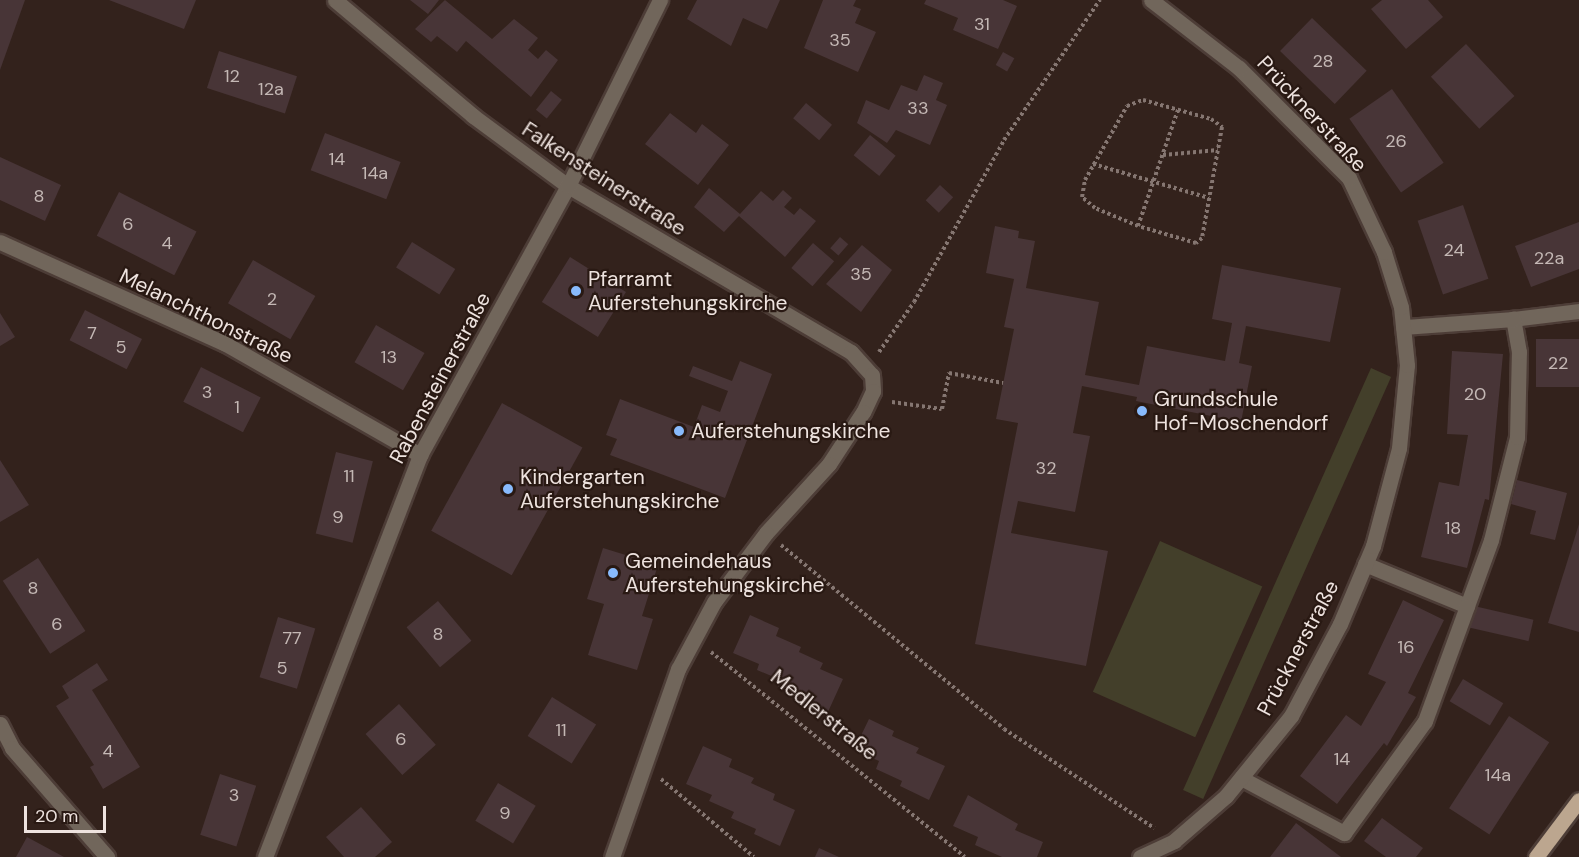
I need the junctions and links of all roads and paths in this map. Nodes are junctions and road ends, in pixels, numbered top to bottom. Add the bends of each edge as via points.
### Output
1 (335, 0) edge
2 (660, 0) edge
3 (1100, 0) edge
4 (1151, 0) edge
5 (1178, 110) junction
6 (1218, 150) junction
7 (1163, 155) junction
8 (1094, 164) junction
9 (1153, 181) junction
10 (568, 186) junction
11 (1209, 198) junction
12 (1138, 226) junction
13 (0, 242) edge
14 (1579, 311) edge
15 (1513, 318) junction
16 (1403, 327) junction
17 (868, 367) junction
18 (1003, 382) dead end
19 (870, 400) junction
20 (420, 454) junction
21 (766, 533) junction
22 (1365, 564) junction
23 (1467, 606) junction
24 (694, 638) junction
25 (0, 724) edge
26 (644, 765) junction
27 (1241, 778) junction
28 (1579, 800) edge
29 (1174, 841) junction
30 (107, 857) edge
31 (265, 857) edge
32 (612, 857) edge
33 (754, 857) edge
34 (965, 857) edge
35 (1140, 857) edge
36 (1536, 857) edge

1 - 10 street, Falkensteinerstraße via 474,116
2 - 10 street, Rabensteinerstraße
3 - 17 path via 1004,140 914,302
4 - 16 street, Prücknerstraße via 1239,68 1349,178 1384,252
5 - 6 path via 1221,125
5 - 7 path
5 - 8 path via 1143,100 1130,103
6 - 7 path
6 - 11 path
7 - 9 path
8 - 9 path
8 - 12 path via 1081,189 1084,201
9 - 11 path
9 - 12 path
10 - 17 street, Falkensteinerstraße via 851,352
10 - 20 street, Rabensteinerstraße
11 - 12 path via 1202,238 1196,243
13 - 20 street, Melanchthonstraße via 224,343
14 - 15 street
15 - 16 street
15 - 23 street via 1519,352 1517,437 1491,540
16 - 22 street, Prücknerstraße via 1407,365 1399,448
17 - 19 street via 873,381
18 - 19 path via 949,372 942,410
19 - 21 street via 829,464
20 - 31 street, Rabensteinerstraße
21 - 24 street via 714,602
21 - 29 path via 1004,729
22 - 23 street
22 - 27 street, Prücknerstraße via 1340,624 1291,716
23 - 27 street via 1425,721 1344,833
24 - 26 street via 678,669
24 - 34 path, Medlerstraße
25 - 30 street via 12,748
26 - 32 street
26 - 33 path
27 - 29 street, Prücknerstraße
28 - 36 main road
29 - 35 street, Prücknerstraße

